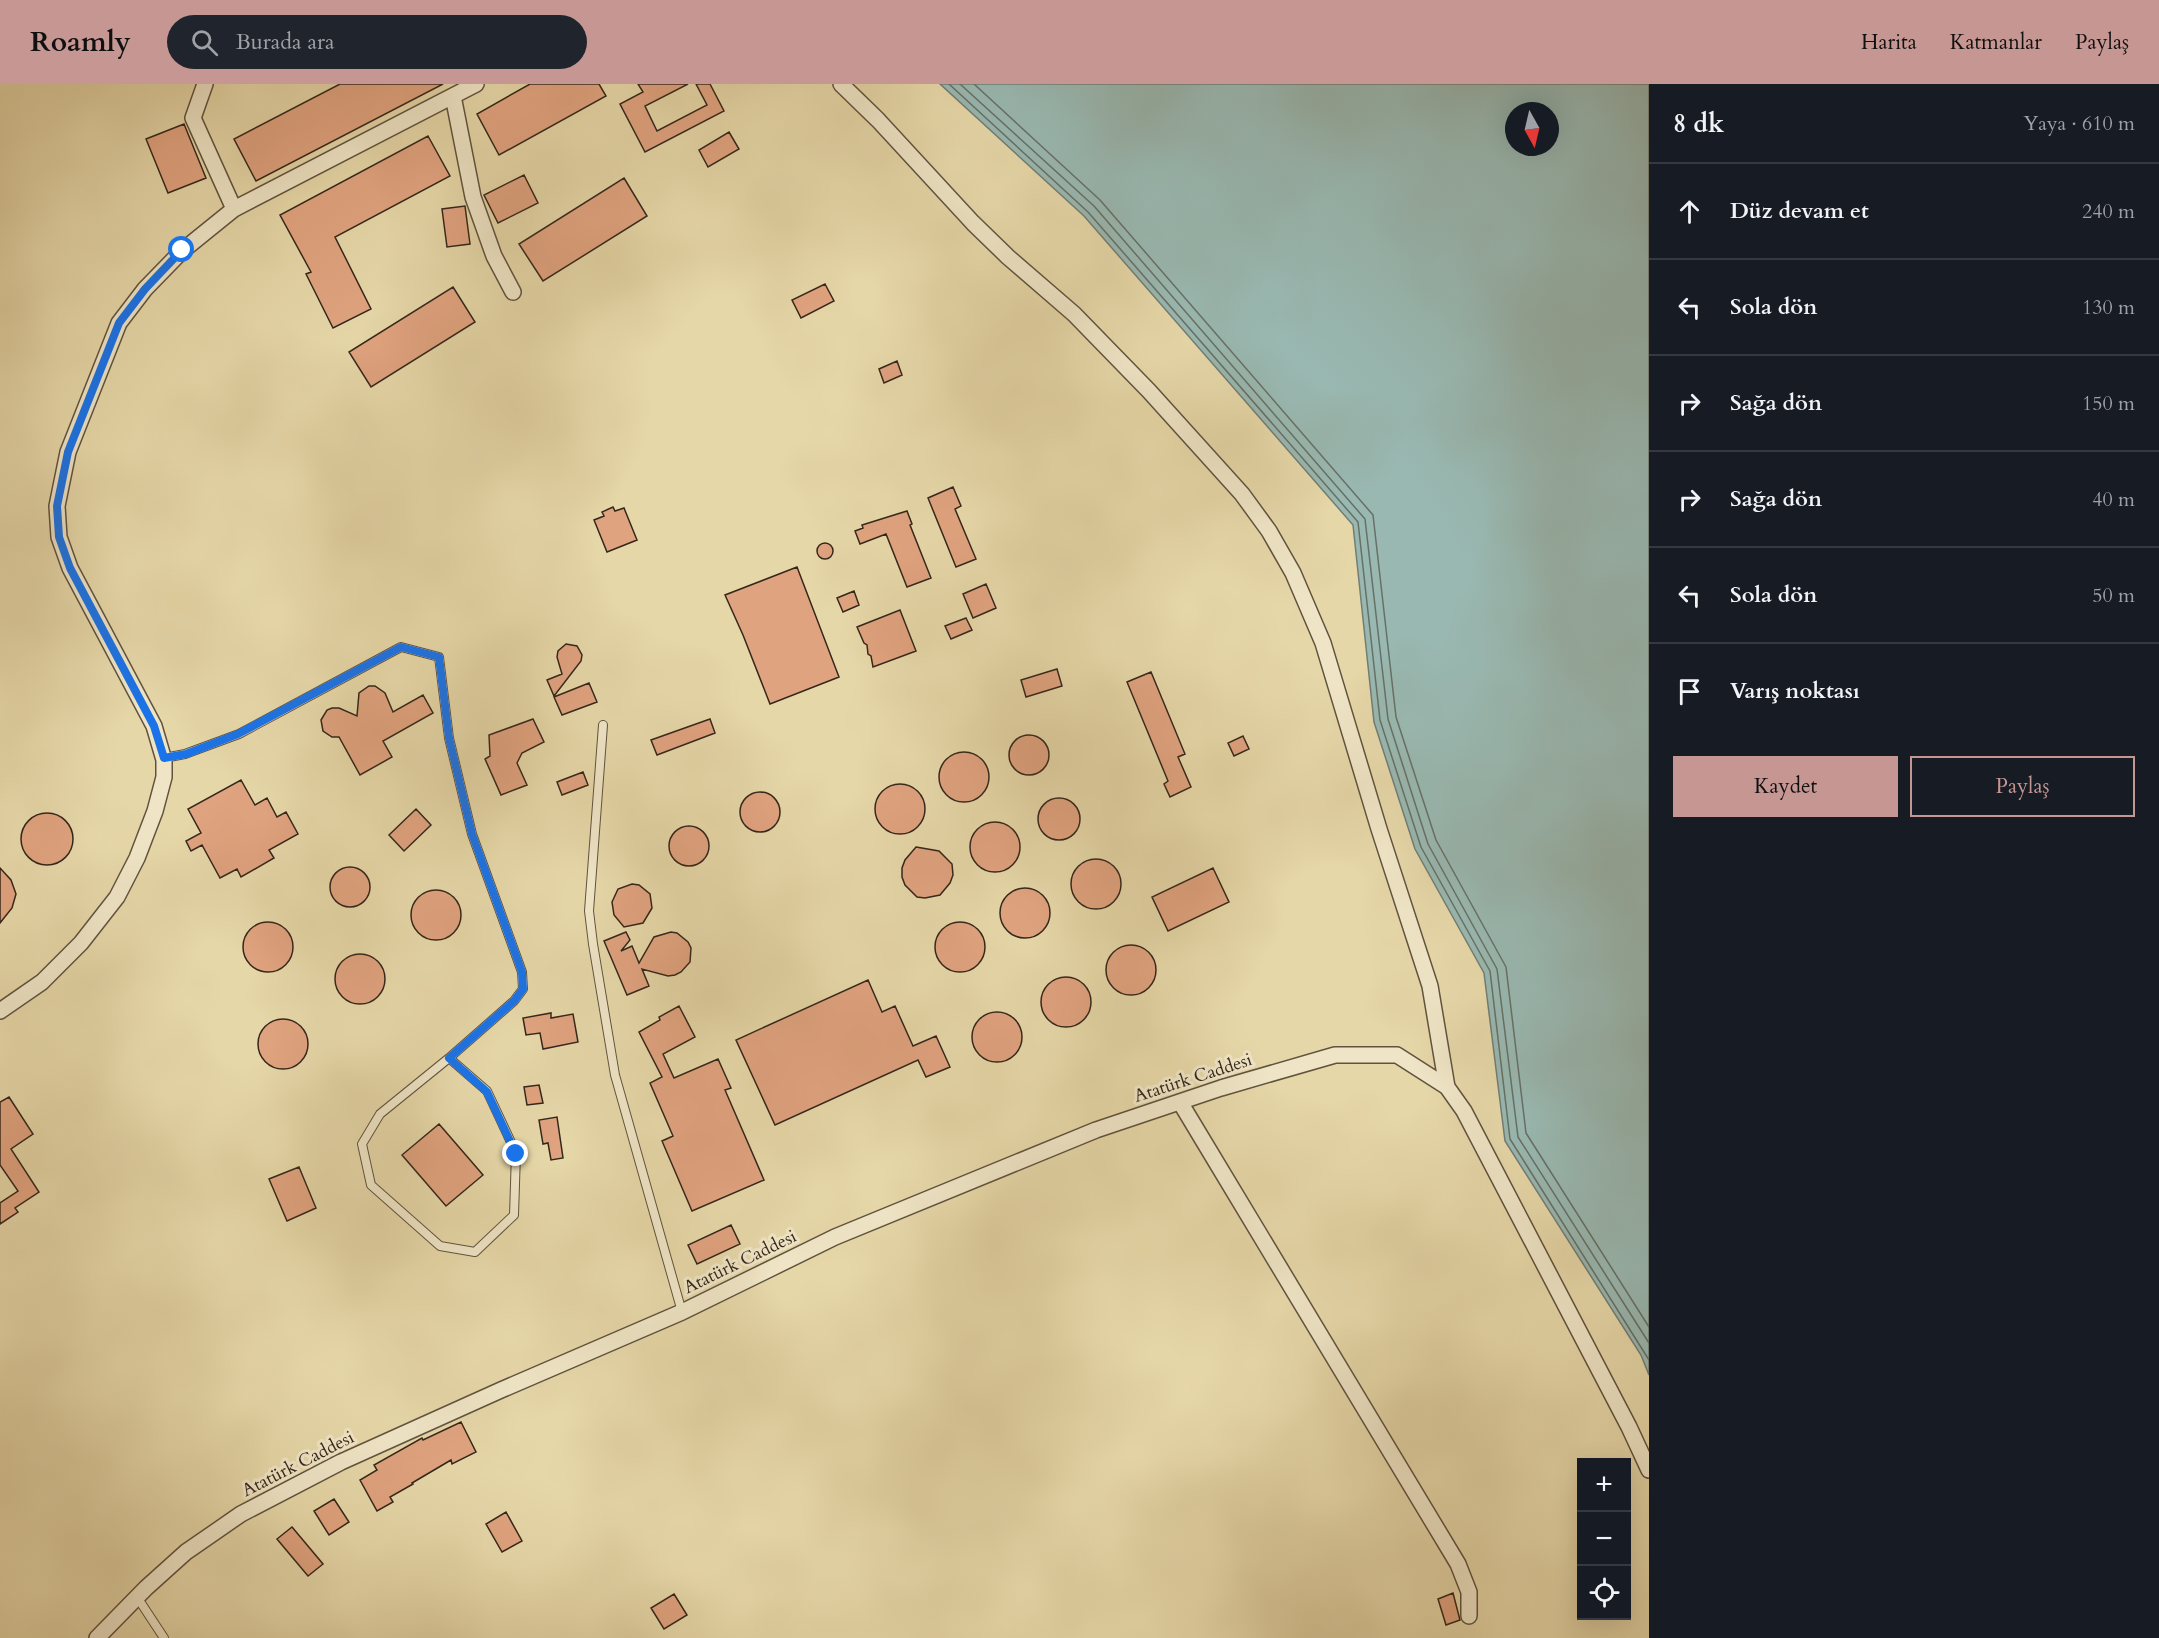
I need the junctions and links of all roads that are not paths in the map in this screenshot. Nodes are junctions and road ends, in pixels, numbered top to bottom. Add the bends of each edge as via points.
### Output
1 (205, 84) edge
2 (476, 84) edge
3 (841, 84) edge
4 (453, 96) junction
5 (234, 209) junction
6 (513, 292) dead end
7 (603, 725) dead end
8 (164, 758) junction
9 (0, 1011) edge
10 (449, 1058) junction
11 (1447, 1087) junction
12 (1180, 1102) junction
13 (682, 1312) junction
14 (1649, 1470) edge
15 (138, 1597) junction
16 (1469, 1616) dead end
17 (97, 1638) edge
18 (164, 1638) edge

1 - 5 street via 193,118
2 - 4 street
3 - 11 street via 973,223 1074,314 1149,391 1242,494 1269,531 1293,573 1323,643 1430,986
4 - 5 street
4 - 6 street via 473,197 494,256
5 - 8 street via 182,250 119,323 68,452 57,506 59,537 70,568 154,726
7 - 13 lane via 589,911 593,944 615,1075
8 - 9 street via 164,777 155,811 117,897 81,943 42,982
8 - 10 lane via 238,734 401,647 439,657 449,738 472,834 522,972 523,989
10 - 10 lane via 487,1092 516,1154 514,1215 475,1252 440,1246 371,1185 362,1144 380,1114
11 - 12 street, Atatürk Caddesi via 1398,1055 1335,1055
11 - 14 street via 1464,1111
12 - 13 street, Atatürk Caddesi via 1096,1130 835,1237
12 - 16 street via 1458,1564 1469,1592
13 - 15 street, Atatürk Caddesi via 341,1462 241,1514 186,1552
15 - 17 street, Atatürk Caddesi
15 - 18 lane

